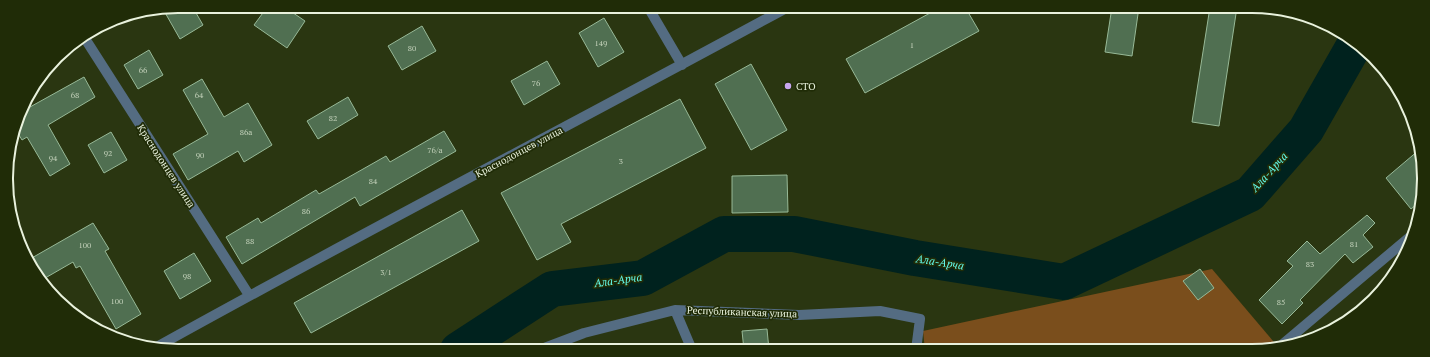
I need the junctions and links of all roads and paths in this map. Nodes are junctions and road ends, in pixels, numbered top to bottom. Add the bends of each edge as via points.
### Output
1 (652, 13) edge
2 (777, 13) edge
3 (87, 41) edge
4 (682, 65) junction
5 (1404, 242) edge
6 (249, 295) junction
7 (675, 310) junction
8 (1288, 340) edge
9 (163, 344) edge
10 (555, 344) edge
11 (689, 344) edge
12 (917, 344) edge

1 - 4 street
2 - 4 street, Краснодонцев улица
3 - 6 street, Краснодонцев улица
4 - 6 street, Краснодонцев улица
5 - 8 street
6 - 9 street, Краснодонцев улица
7 - 10 street, Республиканская улица via 584,333
7 - 11 street
7 - 12 street, Республиканская улица via 799,315 880,310 920,319

